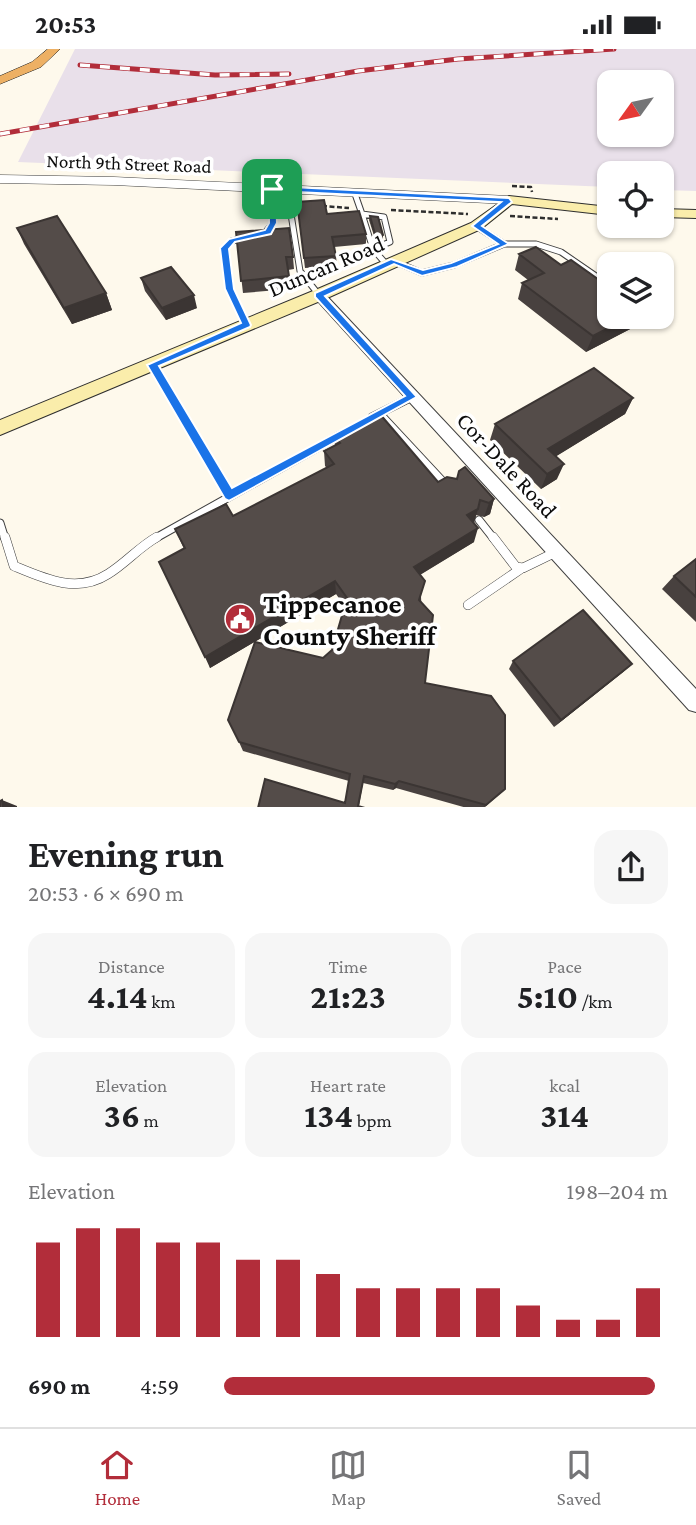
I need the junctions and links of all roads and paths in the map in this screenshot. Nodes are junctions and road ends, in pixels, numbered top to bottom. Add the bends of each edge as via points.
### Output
1 (54, 49) edge
2 (0, 80) edge
3 (0, 179) edge
4 (272, 189) junction
5 (287, 190) junction
6 (355, 194) junction
7 (509, 200) junction
8 (597, 200) edge
9 (674, 201) edge
10 (696, 201) edge
11 (289, 204) junction
12 (597, 210) edge
13 (361, 211) junction
14 (433, 212) dead end
15 (674, 213) edge
16 (696, 214) edge
17 (476, 226) junction
18 (504, 244) junction
19 (373, 249) junction
20 (391, 263) junction
21 (597, 277) edge
22 (319, 295) junction
23 (246, 325) junction
24 (152, 365) junction
25 (412, 397) junction
26 (379, 414) junction
27 (367, 420) edge
28 (0, 428) edge
29 (344, 433) edge
30 (450, 489) edge
31 (229, 496) junction
32 (479, 520) edge
33 (0, 523) edge
34 (556, 552) junction
35 (523, 568) junction
36 (468, 605) dead end
37 (696, 703) edge

1 - 2 highway via 27,70
3 - 4 street, North 9th Street Road
4 - 5 street, North 9th Street Road
4 - 23 lane via 273,223 268,232 232,240 225,248 230,289
5 - 6 street, North 9th Street Road
5 - 11 lane
6 - 7 street, North 9th Street Road
6 - 13 lane
7 - 8 main road
7 - 12 main road
7 - 17 main road, Duncan Road
9 - 10 main road
11 - 13 path
11 - 22 lane via 300,271
13 - 14 path
13 - 19 lane
13 - 19 lane via 383,217 390,242
15 - 16 main road
17 - 18 lane
17 - 20 main road, Duncan Road
18 - 20 lane via 422,273
18 - 21 lane via 529,241 553,246
19 - 20 lane
20 - 22 main road, Duncan Road
22 - 23 main road, Duncan Road
22 - 25 street, Cor-Dale Road
23 - 24 main road, Duncan Road
24 - 28 main road, Duncan Road
24 - 31 lane
25 - 26 lane
25 - 34 street, Cor-Dale Road
26 - 27 lane
26 - 30 lane
29 - 31 lane
31 - 33 lane via 152,540 107,575 83,585 52,582 15,566
32 - 35 lane via 516,567
34 - 35 lane
34 - 37 street, Cor-Dale Road
35 - 36 lane

